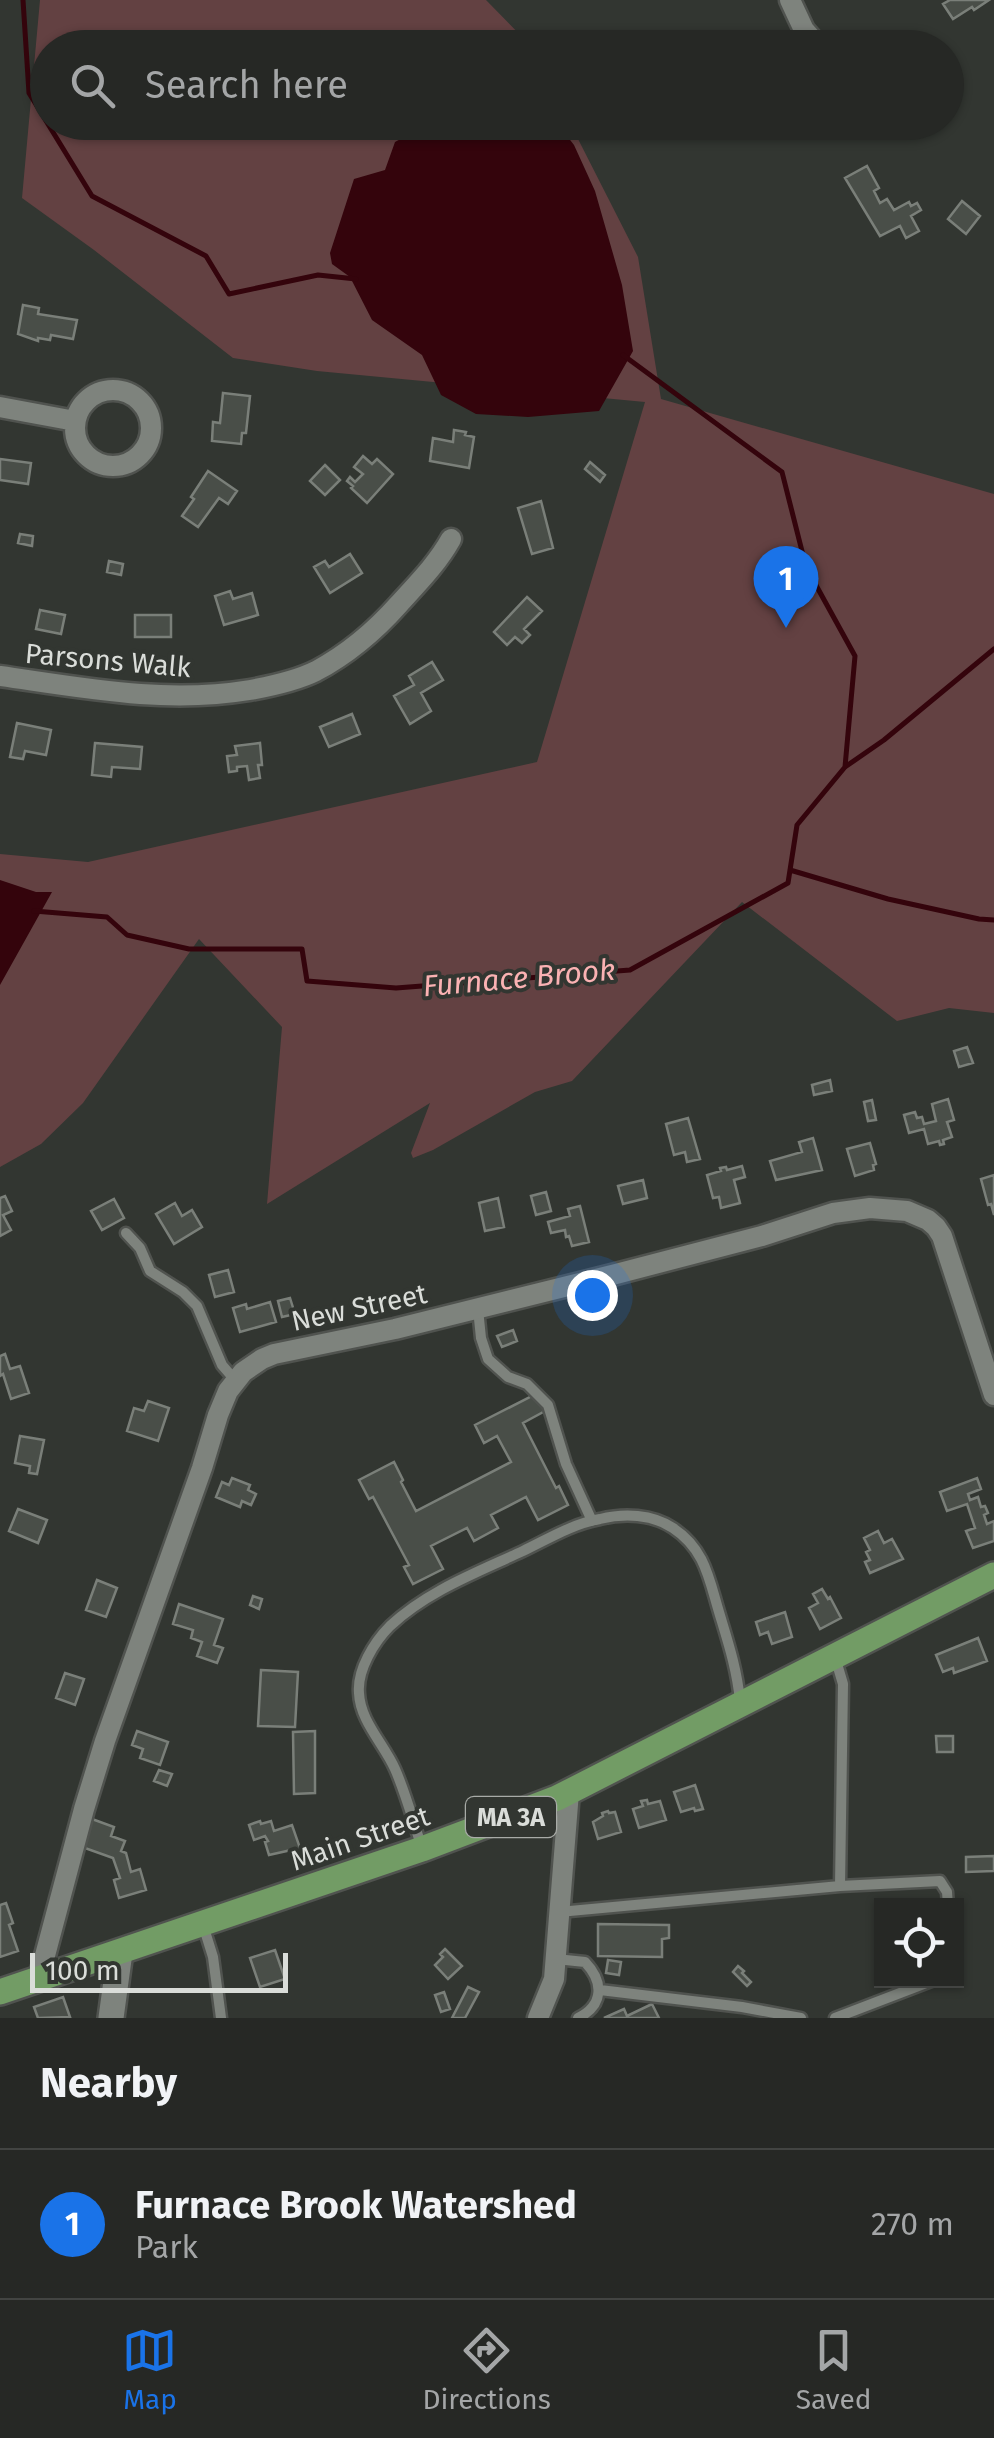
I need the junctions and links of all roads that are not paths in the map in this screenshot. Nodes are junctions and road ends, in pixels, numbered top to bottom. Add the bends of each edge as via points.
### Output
1 (790, 0) edge
2 (804, 30) edge
3 (0, 407) edge
4 (75, 421) dead end
5 (451, 539) dead end
6 (0, 676) edge
7 (126, 1234) dead end
8 (478, 1308) junction
9 (235, 1380) junction
10 (994, 1395) edge
11 (592, 1521) junction
12 (994, 1575) edge
13 (835, 1656) junction
14 (741, 1706) junction
15 (569, 1792) junction
16 (422, 1849) junction
17 (840, 1886) junction
18 (947, 1898) edge
19 (559, 1912) junction
20 (203, 1924) junction
21 (120, 1952) junction
22 (555, 1959) junction
23 (39, 1978) junction
24 (913, 1988) edge
25 (600, 1990) junction
26 (0, 1992) edge
27 (112, 2018) edge
28 (221, 2018) edge
29 (539, 2018) edge
30 (578, 2018) edge
31 (801, 2018) edge
32 (835, 2018) edge

1 - 2 street
3 - 4 street
5 - 6 street, Parsons Walk via 373,631 334,661 286,682 166,697
7 - 9 lane via 150,1272 197,1306
8 - 9 street, New Street via 274,1354
8 - 10 street, New Street via 833,1213 895,1208 918,1214 942,1236
8 - 11 lane via 488,1359 548,1404
9 - 23 street via 105,1741
11 - 14 lane via 656,1519 690,1541 709,1573
11 - 16 lane via 428,1598 376,1641 358,1693 394,1766
12 - 13 main road, Main Street / MA 3A
13 - 14 main road, Main Street / MA 3A
13 - 17 lane via 843,1684
14 - 15 main road, Main Street / MA 3A
15 - 16 main road, Main Street / MA 3A
15 - 19 street
16 - 20 main road, Main Street / MA 3A
17 - 18 lane via 940,1882
17 - 19 lane
19 - 22 street
20 - 21 main road, Main Street / MA 3A
20 - 28 lane
21 - 23 main road, Main Street / MA 3A
21 - 27 street
22 - 25 lane via 585,1962
22 - 29 street
23 - 26 main road, Main Street / MA 3A
24 - 32 lane
25 - 30 lane via 595,2006
25 - 31 lane

